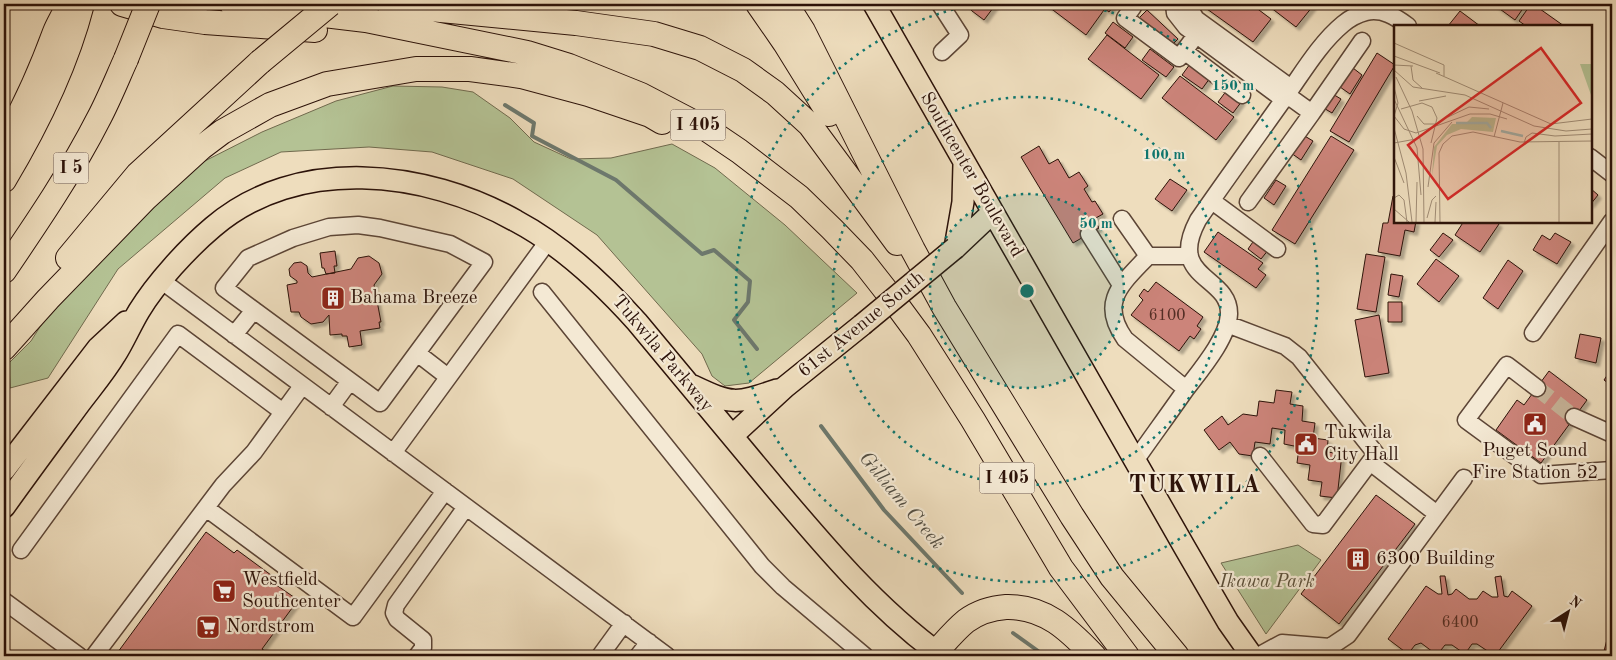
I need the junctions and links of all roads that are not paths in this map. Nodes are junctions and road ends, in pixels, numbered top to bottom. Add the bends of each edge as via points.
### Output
1 (68, 4) edge
2 (82, 4) edge
3 (122, 4) edge
4 (148, 4) edge
5 (232, 4) edge
6 (330, 4) edge
7 (389, 4) edge
8 (758, 4) edge
9 (786, 4) edge
10 (874, 4) edge
11 (940, 4) edge
12 (1130, 4) edge
13 (1174, 4) edge
14 (1187, 4) edge
15 (1406, 25) edge
16 (1200, 30) junction
17 (454, 38) junction
18 (1362, 41) dead end
19 (1184, 51) junction
20 (942, 52) dead end
21 (1287, 94) junction
22 (1242, 95) dead end
23 (1312, 113) junction
24 (4, 142) edge
25 (1591, 158) edge
26 (964, 164) junction
27 (1612, 174) edge
28 (4, 180) edge
29 (1212, 200) junction
30 (1248, 202) dead end
31 (992, 213) junction
32 (1122, 219) dead end
33 (1612, 220) edge
34 (1089, 234) dead end
35 (548, 241) junction
36 (955, 248) junction
37 (1277, 249) dead end
38 (913, 250) junction
39 (1148, 256) junction
40 (1190, 256) junction
41 (4, 271) edge
42 (162, 281) junction
43 (1121, 285) junction
44 (542, 292) dead end
45 (892, 297) junction
46 (944, 307) junction
47 (139, 310) junction
48 (254, 310) junction
49 (1227, 324) junction
50 (1533, 333) dead end
51 (234, 335) junction
52 (4, 340) edge
53 (4, 348) edge
54 (417, 354) junction
55 (448, 377) junction
56 (350, 381) junction
57 (688, 384) junction
58 (302, 386) junction
59 (784, 387) junction
60 (1536, 388) tunnel mouth
61 (1186, 389) junction
62 (331, 407) junction
63 (283, 412) junction
64 (1574, 417) tunnel mouth
65 (1612, 434) edge
66 (732, 436) junction
67 (392, 453) junction
68 (1260, 456) dead end
69 (1135, 460) junction
70 (1370, 462) junction
71 (4, 470) edge
72 (1612, 470) edge
73 (1464, 478) dead end
74 (445, 491) junction
75 (4, 507) edge
76 (466, 507) junction
77 (206, 508) junction
78 (1437, 514) junction
79 (21, 550) dead end
80 (4, 601) edge
81 (624, 623) junction
82 (649, 642) junction
83 (939, 654) edge
84 (79, 656) edge
85 (94, 656) edge
86 (417, 656) edge
87 (600, 656) edge
88 (638, 656) edge
89 (667, 656) edge
90 (865, 656) edge
91 (1094, 656) edge
92 (1127, 656) edge
93 (1177, 656) edge
94 (1252, 656) edge
95 (1258, 656) edge

1 - 24 highway via 36,82
2 - 28 highway via 40,116
3 - 17 highway via 164,16 205,22
4 - 41 highway, I 5, bridge via 126,59 82,150
5 - 17 highway via 366,20
6 - 52 highway, bridge via 260,62 138,174 75,248
7 - 46 highway via 654,34 700,48 743,70 775,93 810,125
8 - 38 highway, I 405
9 - 38 highway via 803,31
10 - 26 main road, Southcenter Boulevard
11 - 20 street via 960,35
12 - 19 street via 1134,7 1125,18 1179,58
13 - 16 street via 1179,19
14 - 16 street
15 - 21 street via 1381,11 1357,15 1333,34
16 - 19 street
16 - 21 street
17 - 45 highway, I 405 via 528,53 569,66 641,95 708,130 799,197 862,260
18 - 23 street
19 - 22 street
21 - 23 street
21 - 29 street
23 - 30 street
25 - 27 street
26 - 31 main road, Southcenter Boulevard
26 - 36 main road via 964,202
29 - 37 street
29 - 40 street via 1193,229
31 - 36 main road, 61st Avenue South
31 - 69 main road, Southcenter Boulevard
32 - 39 street
33 - 50 street
34 - 43 street
35 - 42 main road, Tukwila Parkway via 481,203 441,190 368,178 338,178 310,182 255,200 215,226
35 - 55 street
35 - 57 main road, Tukwila Parkway via 611,293
36 - 59 main road, 61st Avenue South, bridge
38 - 46 highway, I 405
39 - 40 street
39 - 43 street
40 - 49 street via 1199,274 1224,296 1229,310
42 - 47 main road, Tukwila Parkway
42 - 51 street
43 - 61 street via 1114,303 1118,329 1124,338
44 - 90 street via 762,566
45 - 53 highway via 774,195 718,154 650,116 588,94 521,76 470,69 416,69 327,84 270,105 222,132 187,159 145,199
45 - 92 highway, I 405 via 958,397 1061,568
46 - 93 highway, I 405 via 1112,577
47 - 71 main road via 98,348
47 - 75 main road via 115,356
48 - 51 street
48 - 54 street via 224,288 248,258 293,238 329,227 358,226 450,244 484,262
48 - 56 street
49 - 61 street
49 - 70 street via 1285,346 1299,357 1376,454
51 - 58 street
54 - 55 street
54 - 56 street via 380,403
55 - 67 street
56 - 62 street
57 - 59 main road via 732,402
57 - 66 main road, Tukwila Parkway
58 - 62 street
58 - 63 street
59 - 66 main road, 61st Avenue South
60 - 72 street via 1507,365 1466,420 1541,476
61 - 69 street
62 - 67 street
63 - 77 street
63 - 79 street via 178,334
64 - 65 street
66 - 83 main road, Tukwila Parkway via 857,582
67 - 74 street
68 - 70 street via 1313,524 1324,525
69 - 94 main road, Southcenter Boulevard via 1228,622
70 - 78 street
73 - 78 street
74 - 76 street
74 - 77 street via 353,617
76 - 81 street
76 - 86 street via 396,605 397,619 423,640 423,648
77 - 85 street
78 - 95 street via 1340,642 1330,648 1282,643
80 - 84 street
81 - 82 street
81 - 87 street
82 - 88 street
82 - 89 street
83 - 91 highway via 955,631 968,620 983,612 1012,607 1039,612 1055,620

